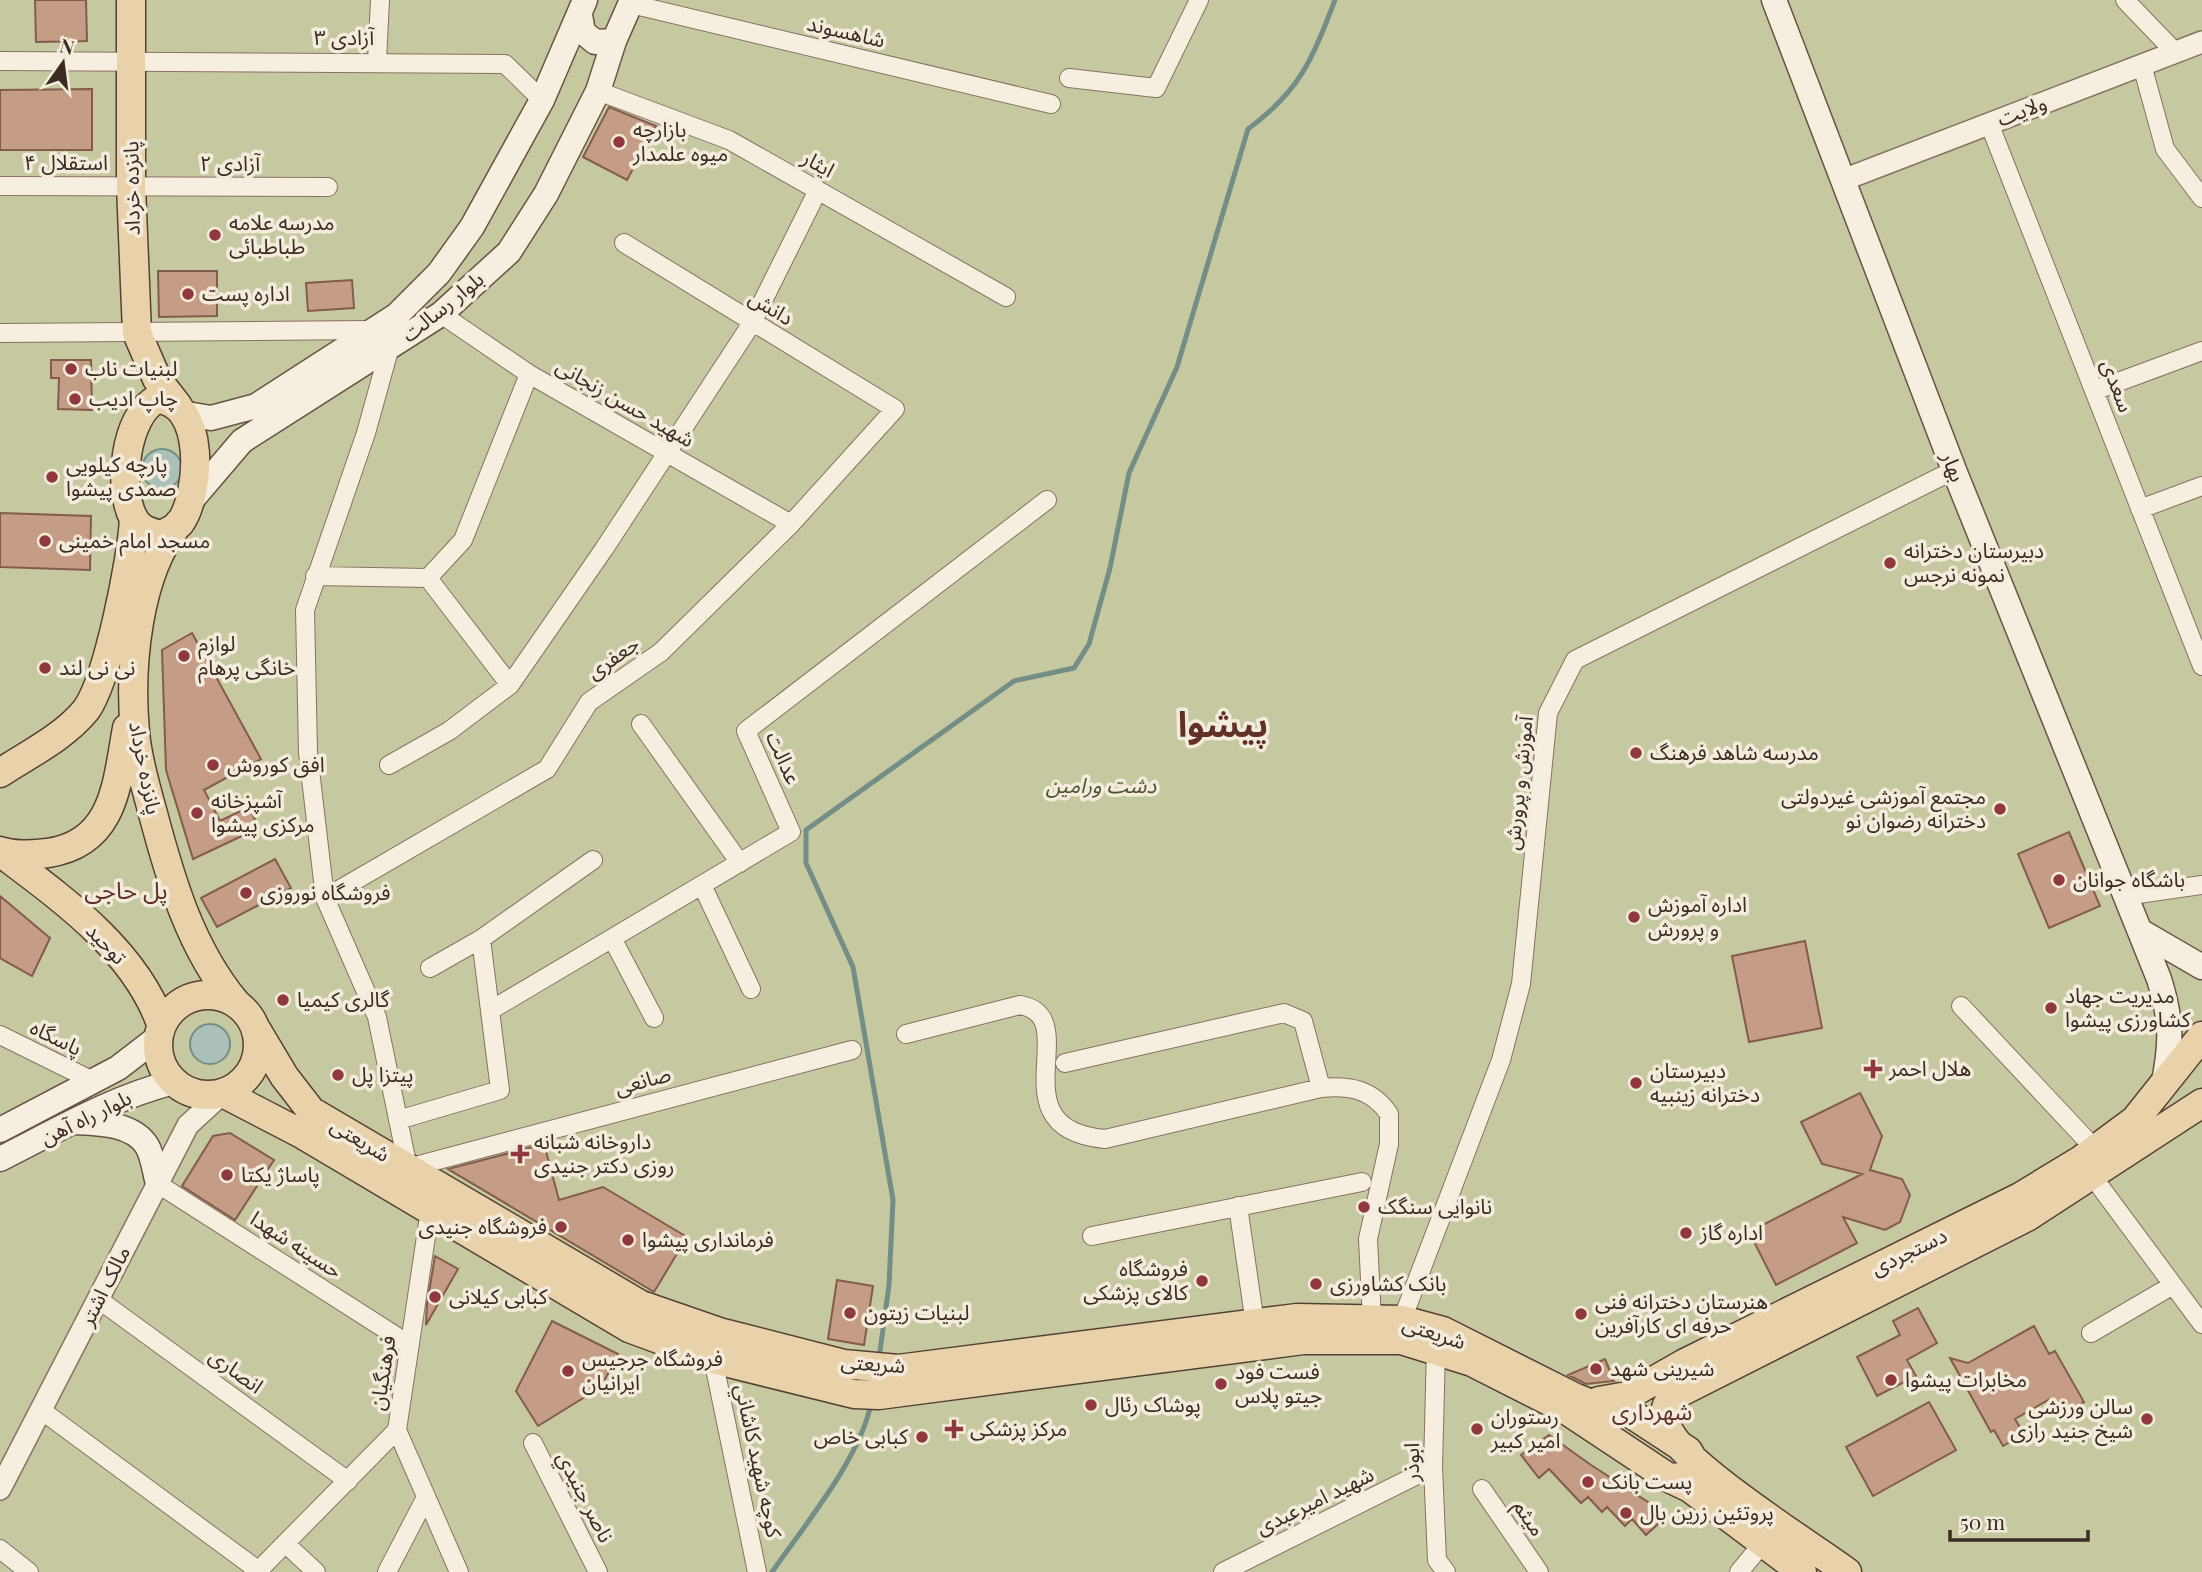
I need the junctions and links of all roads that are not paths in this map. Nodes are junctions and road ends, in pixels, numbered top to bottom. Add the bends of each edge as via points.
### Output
1 (131, 0) edge
2 (380, 0) edge
3 (1199, 0) edge
4 (1774, 0) edge
5 (2125, 0) edge
6 (631, 2) edge
7 (582, 7) edge
8 (614, 41) junction
9 (2202, 42) edge
10 (2175, 52) junction
11 (0, 61) edge
12 (131, 61) junction
13 (377, 61) junction
14 (2141, 65) junction
15 (1069, 78) dead end
16 (598, 90) junction
17 (542, 100) junction
18 (1051, 104) dead end
19 (1989, 123) junction
20 (1843, 180) junction
21 (0, 186) edge
22 (131, 186) junction
23 (328, 187) dead end
24 (818, 190) junction
25 (2202, 198) edge
26 (624, 243) dead end
27 (1006, 297) dead end
28 (441, 314) junction
29 (752, 323) junction
30 (371, 330) junction
31 (137, 332) junction
32 (0, 333) edge
33 (389, 350) junction
34 (2202, 351) edge
35 (529, 374) junction
36 (2094, 391) junction
37 (895, 409) joint
38 (182, 410) junction
39 (134, 422) junction
40 (668, 453) junction
41 (1954, 470) junction
42 (2202, 486) edge
43 (1047, 500) dead end
44 (2140, 509) junction
45 (184, 513) junction
46 (134, 519) junction
47 (791, 524) junction
48 (315, 576) junction
49 (428, 578) junction
50 (2195, 628) edge
51 (2202, 666) edge
52 (134, 675) junction
53 (510, 685) junction
54 (641, 723) dead end
55 (389, 765) dead end
56 (0, 773) edge
57 (0, 851) edge
58 (593, 860) dead end
59 (740, 863) junction
60 (702, 885) junction
61 (2202, 886) edge
62 (2124, 896) junction
63 (325, 898) junction
64 (2140, 931) junction
65 (612, 938) junction
66 (481, 939) junction
67 (2202, 967) edge
68 (430, 968) dead end
69 (751, 989) dead end
70 (236, 1003) junction
71 (1961, 1006) dead end
72 (491, 1010) junction
73 (654, 1018) dead end
74 (256, 1029) junction
75 (159, 1031) junction
76 (906, 1034) dead end
77 (0, 1035) edge
78 (2202, 1036) edge
79 (852, 1050) dead end
80 (1065, 1063) dead end
81 (93, 1081) junction
82 (174, 1082) junction
83 (1321, 1088) junction
84 (2163, 1088) junction
85 (223, 1093) junction
86 (2201, 1106) edge
87 (398, 1120) junction
88 (75, 1122) junction
89 (0, 1130) edge
90 (0, 1159) edge
91 (2094, 1163) junction
92 (408, 1168) junction
93 (1362, 1182) dead end
94 (158, 1184) junction
95 (1238, 1206) junction
96 (430, 1210) junction
97 (1092, 1236) dead end
98 (2173, 1285) junction
99 (98, 1299) junction
100 (1372, 1320) junction
101 (1402, 1320) junction
102 (1255, 1324) junction
103 (2202, 1324) edge
104 (2091, 1333) dead end
105 (410, 1345) junction
106 (1436, 1348) junction
107 (713, 1359) junction
108 (1692, 1373) junction
109 (1647, 1385) junction
110 (1576, 1398) junction
111 (41, 1410) junction
112 (1621, 1411) junction
113 (397, 1430) junction
114 (1608, 1438) junction
115 (533, 1443) dead end
116 (1688, 1451) junction
117 (1433, 1467) junction
118 (1669, 1478) junction
119 (348, 1481) junction
120 (0, 1489) edge
121 (1482, 1489) dead end
122 (426, 1497) junction
123 (1763, 1543) junction
124 (286, 1544) junction
125 (0, 1549) edge
126 (1258, 1564) edge
127 (29, 1572) edge
128 (258, 1572) edge
129 (316, 1572) edge
130 (387, 1572) edge
131 (458, 1572) edge
132 (598, 1572) edge
133 (757, 1572) edge
134 (1223, 1572) edge
135 (1446, 1572) edge
136 (1539, 1572) edge
137 (1739, 1572) edge
138 (1802, 1572) edge
139 (1847, 1572) edge

1 - 12 main road, پانزده خرداد
2 - 13 street
3 - 15 street via 1156,88
4 - 20 main road, بهار
5 - 10 street
6 - 8 main road, بلوار رسالت
6 - 18 street, شاهسوند
7 - 8 main road via 583,32 595,42
7 - 17 main road, بلوار رسالت
8 - 16 main road, بلوار رسالت
9 - 10 street, ولایت
10 - 14 street, ولایت
11 - 12 street, آزادی ۳
12 - 13 street, آزادی ۳
12 - 22 main road, پانزده خرداد
13 - 17 street, آزادی ۳ via 505,64
14 - 19 street, ولایت
14 - 25 street via 2165,149
16 - 24 street, ایثار via 729,140
16 - 28 main road, بلوار رسالت via 546,194 509,252
17 - 30 main road, بلوار رسالت via 472,227 439,273 397,314
19 - 20 street, ولایت
19 - 36 street, سعدی
20 - 41 main road, بهار
21 - 22 street, استقلال ۴
22 - 23 street, آزادی ۲
22 - 31 main road, پانزده خرداد
24 - 27 street, ایثار
24 - 29 street
26 - 29 street, دانش
28 - 33 main road, بلوار رسالت
28 - 35 street, شهید حسن زنجانی
29 - 37 street, دانش
29 - 40 street
30 - 31 street
30 - 38 main road, بلوار رسالت via 256,405 211,418
31 - 32 street
31 - 38 main road, پانزده خرداد via 157,379
31 - 39 main road via 143,374
33 - 45 main road, بلوار رسالت via 256,430 222,461
33 - 48 street via 366,433
34 - 36 street
35 - 40 street, شهید حسن زنجانی
35 - 49 street via 463,540
36 - 44 street, سعدی
37 - 47 street, جعفری
38 - 39 main road via 167,399 157,399 145,405
38 - 45 main road via 194,454
39 - 46 main road via 127,467
40 - 47 street, شهید حسن زنجانی
40 - 53 street
41 - 62 main road, بهار
41 - 101 street, آموزش و پرورش via 1575,660 1548,713 1521,984 1501,1060
42 - 44 street
43 - 59 street, عدالت via 746,732 791,832
44 - 50 street, سعدی
45 - 46 main road via 162,535 146,531
45 - 52 main road, پانزده خرداد via 151,574 136,641
46 - 56 main road via 126,577 107,654 87,708 57,736
47 - 63 street, جعفری via 661,652 589,702 547,769
48 - 49 street
48 - 63 street via 305,610 308,753
49 - 53 street
50 - 51 street, سعدی
52 - 57 main road via 118,785 99,824 73,846 54,852 21,855
52 - 70 main road, پانزده خرداد via 138,754 173,884 208,965
53 - 55 street via 449,731
54 - 59 street
57 - 75 main road, توحید via 115,952 152,999
58 - 66 street
59 - 60 street, عدالت
60 - 65 street, عدالت
60 - 69 street
61 - 62 street
62 - 64 main road, بهار
63 - 87 street via 377,1017
64 - 67 main road
64 - 84 main road, بهار via 2170,1014
65 - 72 street, عدالت
65 - 73 street
66 - 68 street
66 - 72 street
70 - 74 main road
70 - 75 main road via 209,994 194,996 169,1012
71 - 91 street
72 - 87 street via 500,1090
74 - 85 main road via 256,1060 243,1080
74 - 92 main road, شریعتی via 311,1111
75 - 81 main road, بلوار راه آهن via 139,1055
75 - 82 main road via 161,1062
76 - 83 street via 1020,1005 1032,1008 1049,1035 1044,1076 1048,1101 1057,1121 1083,1137 1117,1137
77 - 81 street, پاسگاه
78 - 84 main road, دستجردی
79 - 92 street, صانعی
80 - 83 street via 1284,1013 1303,1021
81 - 89 main road, بلوار راه آهن
82 - 85 main road via 197,1094
82 - 88 main road, بلوار راه آهن via 146,1089
83 - 100 street via 1346,1085 1362,1090 1390,1114 1389,1144 1368,1239
84 - 91 main road, دستجردی
85 - 94 street, مالک اشتر via 188,1125
85 - 96 main road, شریعتی
86 - 91 main road, دستجردی
87 - 92 street
88 - 90 main road, بلوار راه آهن
88 - 94 main road via 104,1123 128,1131 147,1145
91 - 98 street
91 - 108 main road, دستجردی via 2020,1197 1946,1246
92 - 102 main road, شریعتی via 641,1305 719,1332 844,1364 898,1369
93 - 95 street
94 - 99 street, مالک اشتر
94 - 105 street, حسینه شهدا
95 - 97 street
95 - 102 street
96 - 105 street, فرهنگیان
96 - 107 main road, شریعتی via 629,1328
98 - 103 street
98 - 104 street
99 - 111 street, مالک اشتر
99 - 119 street, انصاری
100 - 101 main road, شریعتی
100 - 102 main road, شریعتی via 1297,1318
101 - 110 main road, شریعتی via 1443,1331
105 - 113 street, فرهنگیان
106 - 107 main road, شریعتی via 1401,1340 1303,1340 866,1394
106 - 114 main road, شریعتی via 1565,1409
106 - 117 street, ابوذر
107 - 133 street, كوچه شهيد كاشاني
108 - 109 main road, دستجردی
108 - 116 main road, دستجردی via 1665,1408 1670,1433
109 - 110 main road, دستجردی via 1612,1401
109 - 112 main road via 1633,1409
110 - 112 main road, شریعتی
111 - 120 street, مالک اشتر
111 - 128 street
112 - 114 main road via 1604,1424
112 - 116 main road, شریعتی
113 - 119 street, فرهنگیان
113 - 122 street
114 - 118 main road, شریعتی
115 - 132 street, ناصر جنيدي
116 - 118 main road via 1693,1458 1691,1470 1680,1479
116 - 139 main road via 1703,1467
117 - 126 street, شهید امیرعبدی
117 - 135 street, ابوذر via 1437,1560
118 - 123 main road via 1690,1488
119 - 124 street, فرهنگیان
121 - 136 street, میثم
122 - 130 street
122 - 131 street
123 - 137 street
123 - 138 main road
124 - 128 street, فرهنگیان
124 - 129 street
125 - 127 street
126 - 134 street, شهید امیرعبدی

